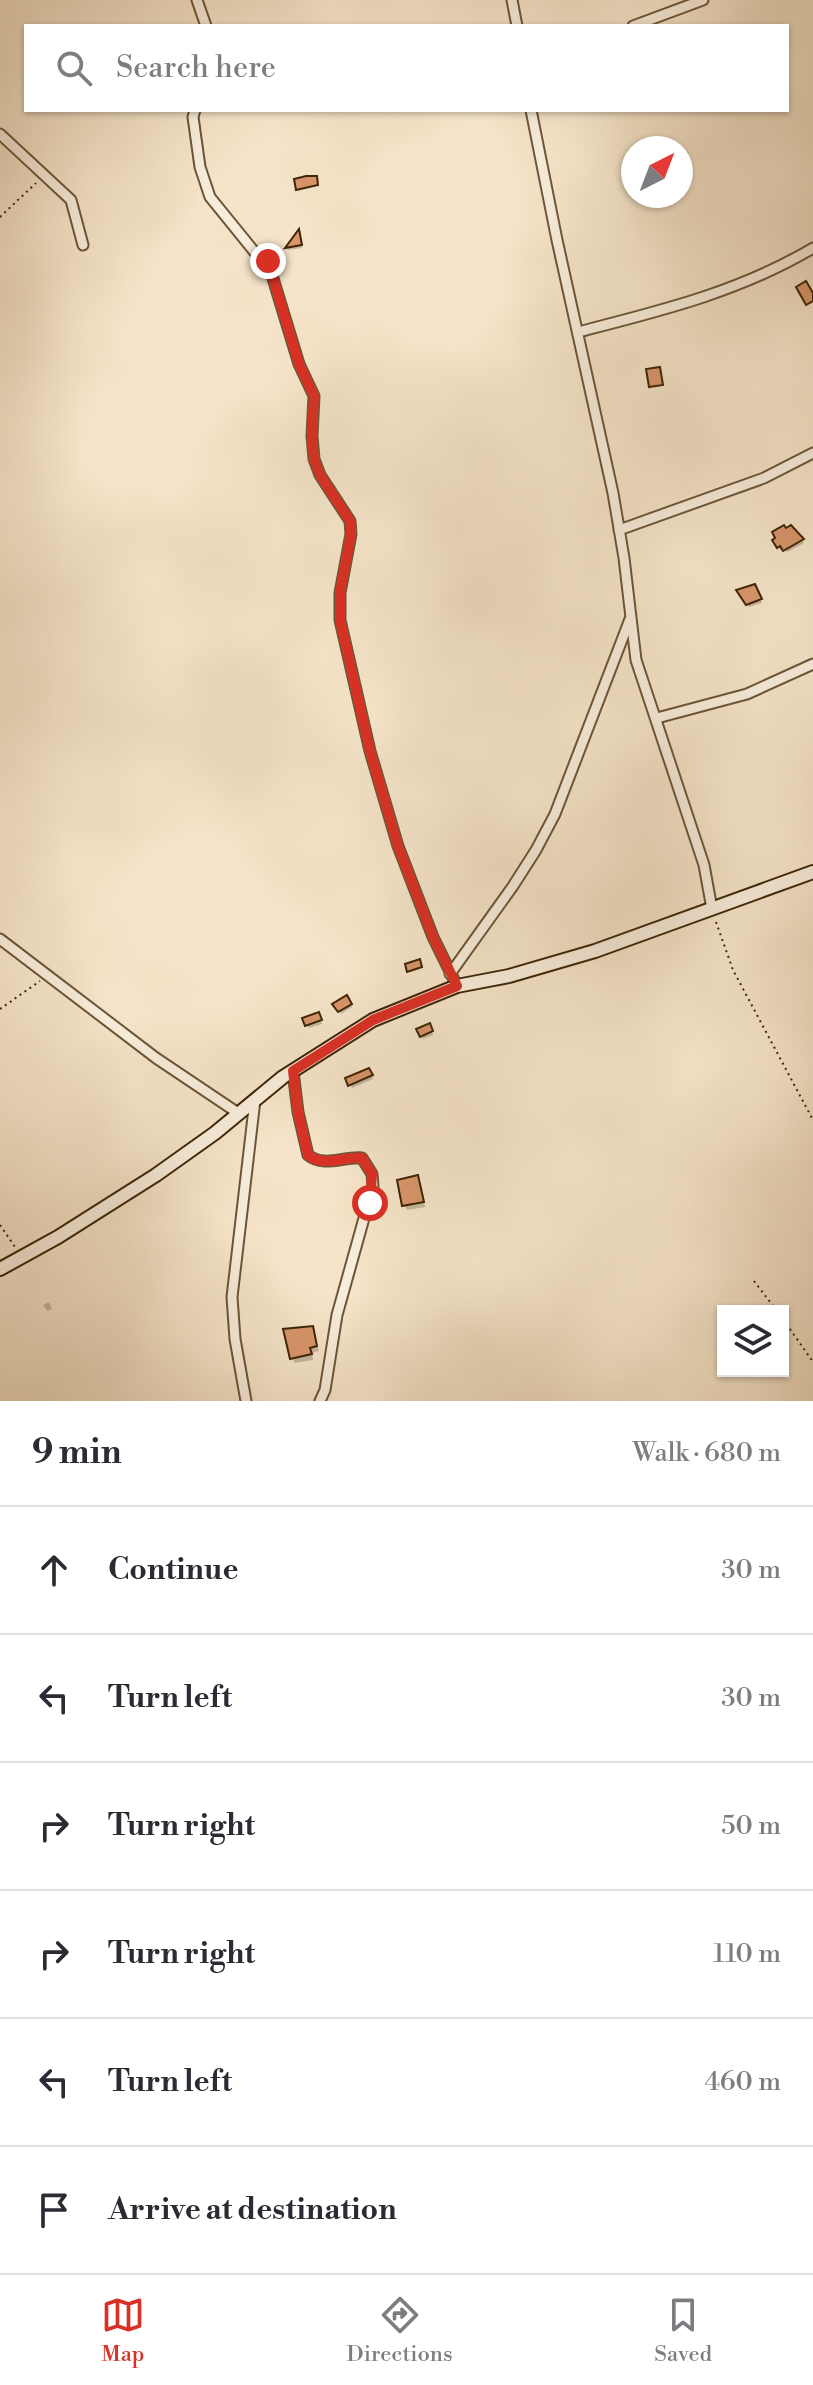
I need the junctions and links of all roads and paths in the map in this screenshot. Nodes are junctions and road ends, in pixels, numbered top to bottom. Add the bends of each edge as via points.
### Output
1 (197, 0) edge
2 (512, 0) edge
3 (703, 0) edge
4 (205, 24) edge
5 (517, 24) edge
6 (638, 24) edge
7 (194, 112) edge
8 (531, 112) edge
9 (0, 134) edge
10 (46, 174) junction
11 (0, 217) edge
12 (83, 245) dead end
13 (813, 248) edge
14 (578, 332) junction
15 (813, 453) edge
16 (619, 530) junction
17 (631, 619) junction
18 (813, 664) edge
19 (657, 718) junction
20 (813, 872) edge
21 (712, 909) junction
22 (0, 939) edge
23 (450, 974) junction
24 (47, 975) junction
25 (457, 986) junction
26 (0, 1009) edge
27 (293, 1071) junction
28 (255, 1100) junction
29 (238, 1113) junction
30 (813, 1120) edge
31 (0, 1225) edge
32 (22, 1258) junction
33 (0, 1269) edge
34 (754, 1281) dead end
35 (772, 1305) edge
36 (789, 1328) edge
37 (813, 1362) edge
38 (246, 1401) edge
39 (320, 1401) edge

1 - 4 street
2 - 5 street
3 - 6 street
7 - 23 street via 200,167 210,197 268,262 299,364 313,392 314,459 350,521 340,620 356,691 398,846
8 - 14 street
9 - 10 street
10 - 11 path
10 - 12 street via 71,200
13 - 14 street via 708,297
14 - 16 street
15 - 16 street via 764,478
16 - 17 street
17 - 19 street via 636,660
17 - 23 street via 555,814 513,886
18 - 19 street via 747,694
19 - 21 street via 704,865
20 - 21 street
21 - 25 street via 556,963
21 - 30 path via 733,970
22 - 24 street
23 - 25 street
24 - 26 path
24 - 29 street
25 - 27 street via 373,1020
27 - 28 street
27 - 39 street via 308,1155 325,1162 362,1158 373,1186 337,1315
28 - 29 street
28 - 38 street via 232,1297
29 - 32 street via 156,1175
31 - 32 path
32 - 33 street
34 - 35 path
36 - 37 path

